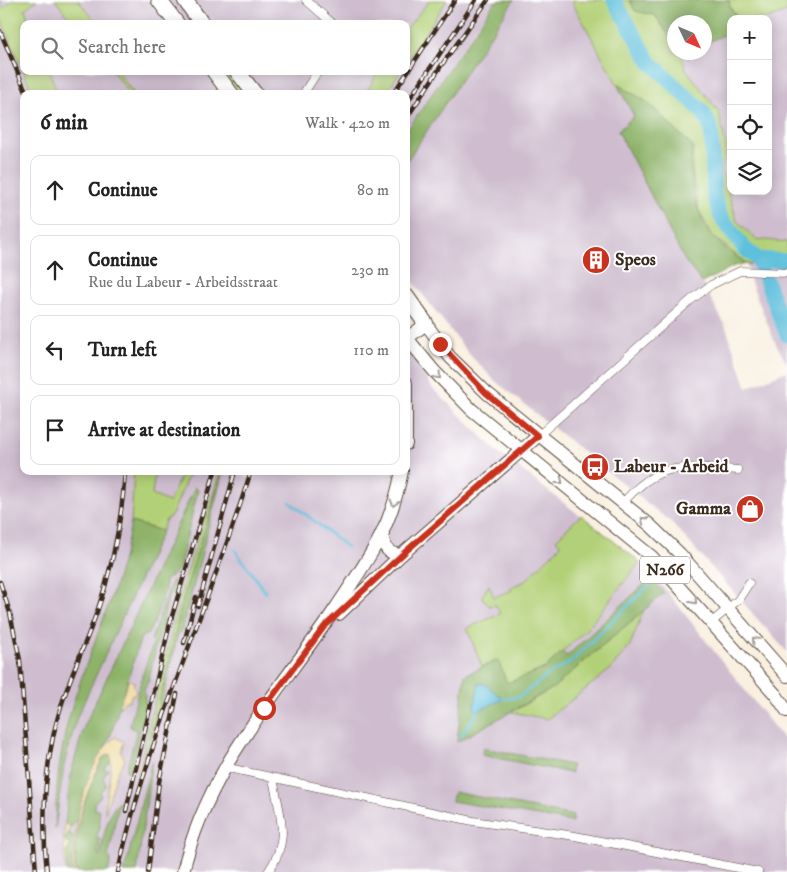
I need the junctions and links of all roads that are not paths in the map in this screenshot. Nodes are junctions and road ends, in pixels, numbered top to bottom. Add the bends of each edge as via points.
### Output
1 (159, 0) edge
2 (184, 0) edge
3 (306, 0) edge
4 (174, 20) edge
5 (199, 20) edge
6 (328, 20) edge
7 (217, 75) edge
8 (240, 75) edge
9 (315, 75) edge
10 (228, 90) edge
11 (252, 90) edge
12 (306, 90) edge
13 (787, 273) edge
14 (410, 302) edge
15 (426, 324) junction
16 (410, 336) edge
17 (410, 342) edge
18 (538, 436) junction
19 (521, 451) junction
20 (738, 470) dead end
21 (401, 475) edge
22 (623, 503) junction
23 (383, 535) junction
24 (401, 556) junction
25 (362, 570) junction
26 (376, 578) junction
27 (749, 583) dead end
28 (727, 609) junction
29 (712, 622) junction
30 (324, 627) junction
31 (787, 676) edge
32 (787, 711) edge
33 (224, 767) junction
34 (273, 778) junction
35 (183, 872) edge
36 (268, 872) edge
37 (758, 872) edge

1 - 4 highway
2 - 5 highway
3 - 6 street
7 - 10 highway
8 - 11 highway
9 - 12 street
13 - 18 street via 740,271 711,285
14 - 15 highway, N266
15 - 16 main road
15 - 18 main road, N266 via 470,377
17 -> 19 main road, N266 via 453,392
18 - 19 main road
18 - 22 main road, N266
19 - 24 main road
19 -> 29 main road, N266 via 652,557
20 - 22 street via 682,467 664,470 642,482
21 -> 23 main road
28 -> 22 main road, N266 via 680,554
23 - 24 main road via 386,549
23 - 25 main road
24 - 26 main road
25 - 26 main road
25 - 30 main road
26 - 30 main road
27 - 28 street via 738,600
28 - 29 street
31 -> 28 main road, N266
29 - 32 main road, N266
30 - 33 main road
33 - 34 street
33 - 35 main road via 199,819
34 - 36 street via 284,826 281,846
34 - 37 street via 472,821 576,836

